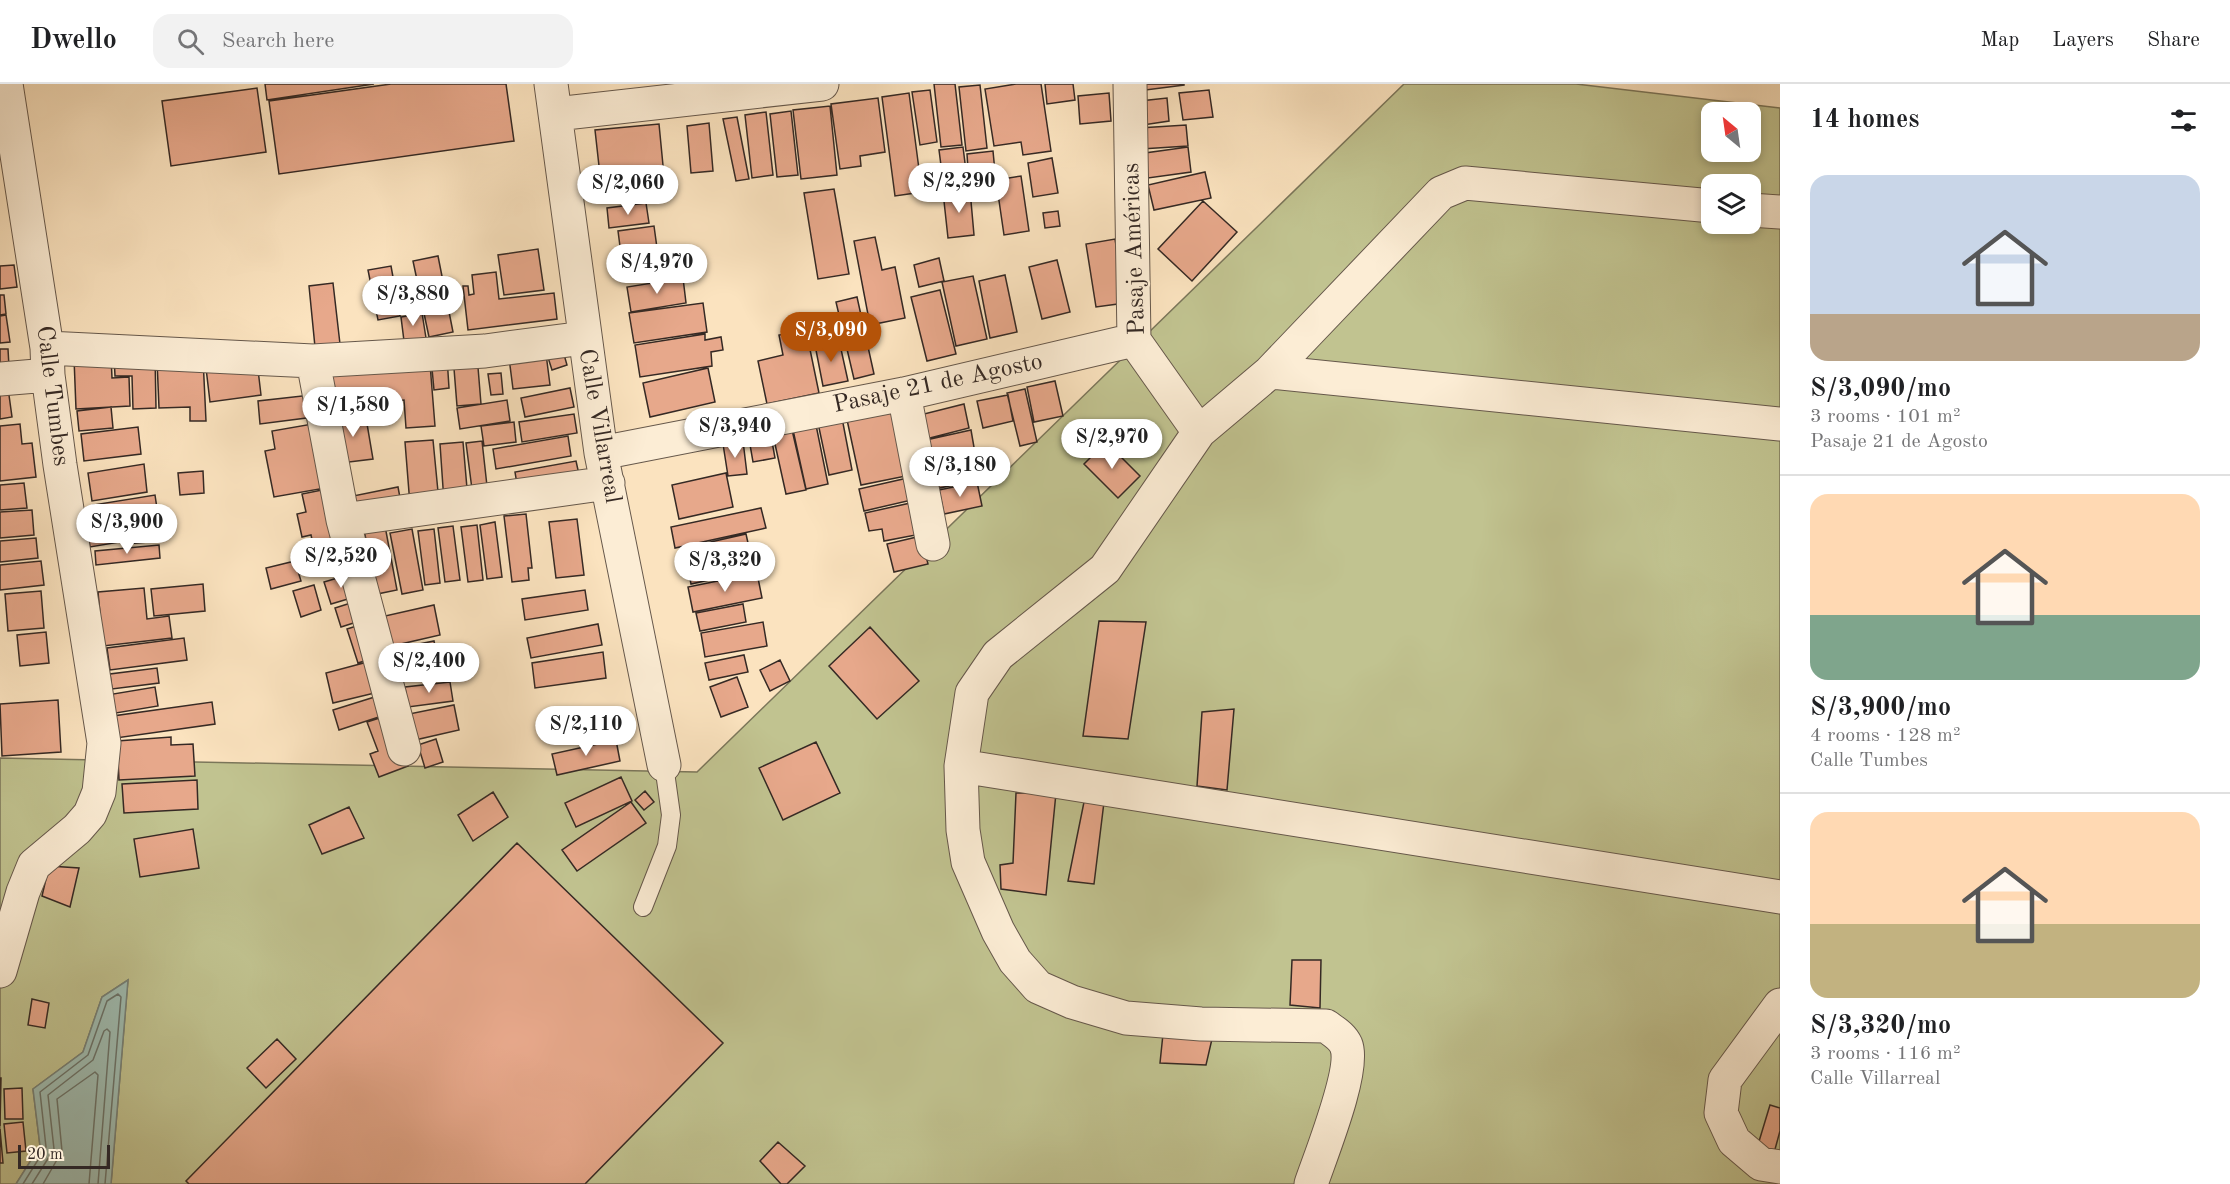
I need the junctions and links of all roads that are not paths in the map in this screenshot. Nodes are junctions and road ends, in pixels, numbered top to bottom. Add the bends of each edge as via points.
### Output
1 (6, 84) edge
2 (822, 84) edge
3 (1130, 84) edge
4 (554, 99) edge
5 (1701, 205) edge
6 (1761, 211) edge
7 (1780, 212) edge
8 (584, 338) junction
9 (1134, 340) junction
10 (313, 361) junction
11 (47, 362) junction
12 (1270, 372) junction
13 (0, 379) edge
14 (904, 394) junction
15 (1780, 424) edge
16 (1199, 432) junction
17 (604, 468) junction
18 (343, 520) junction
19 (933, 544) dead end
20 (404, 749) dead end
21 (664, 765) joint
22 (961, 766) junction
23 (1780, 897) edge
24 (643, 908) dead end
25 (0, 971) edge
26 (1780, 1005) edge
27 (1780, 1167) edge
28 (1311, 1184) edge

1 - 11 street, Calle Tumbes
2 - 4 street
3 - 9 street, Pasaje Américas
4 - 8 street, Calle Villarreal
5 - 12 street via 1466,183 1441,193
6 - 7 street
8 - 10 street via 485,351
8 - 17 street, Calle Villarreal
9 - 14 street, Pasaje 21 de Agosto
9 - 16 street, Pasaje Américas
10 - 11 street
10 - 18 street
11 - 13 street
11 - 25 street, Calle Tumbes via 104,743 99,792 90,814 34,865
12 - 15 street
12 - 16 street
14 - 17 street, Pasaje 21 de Agosto
14 - 19 street
16 - 22 street via 1105,569 998,656 972,693
17 - 18 street, Pasaje 21 de Agosto
17 - 21 street, Calle Villarreal
18 - 20 street
21 - 24 lane via 671,815 667,846
22 - 23 street
22 - 28 street via 968,862 998,931 1015,961 1038,987 1126,1018 1326,1026 1340,1036 1347,1047 1346,1076
26 - 27 street via 1725,1080 1721,1113 1734,1141 1761,1164

